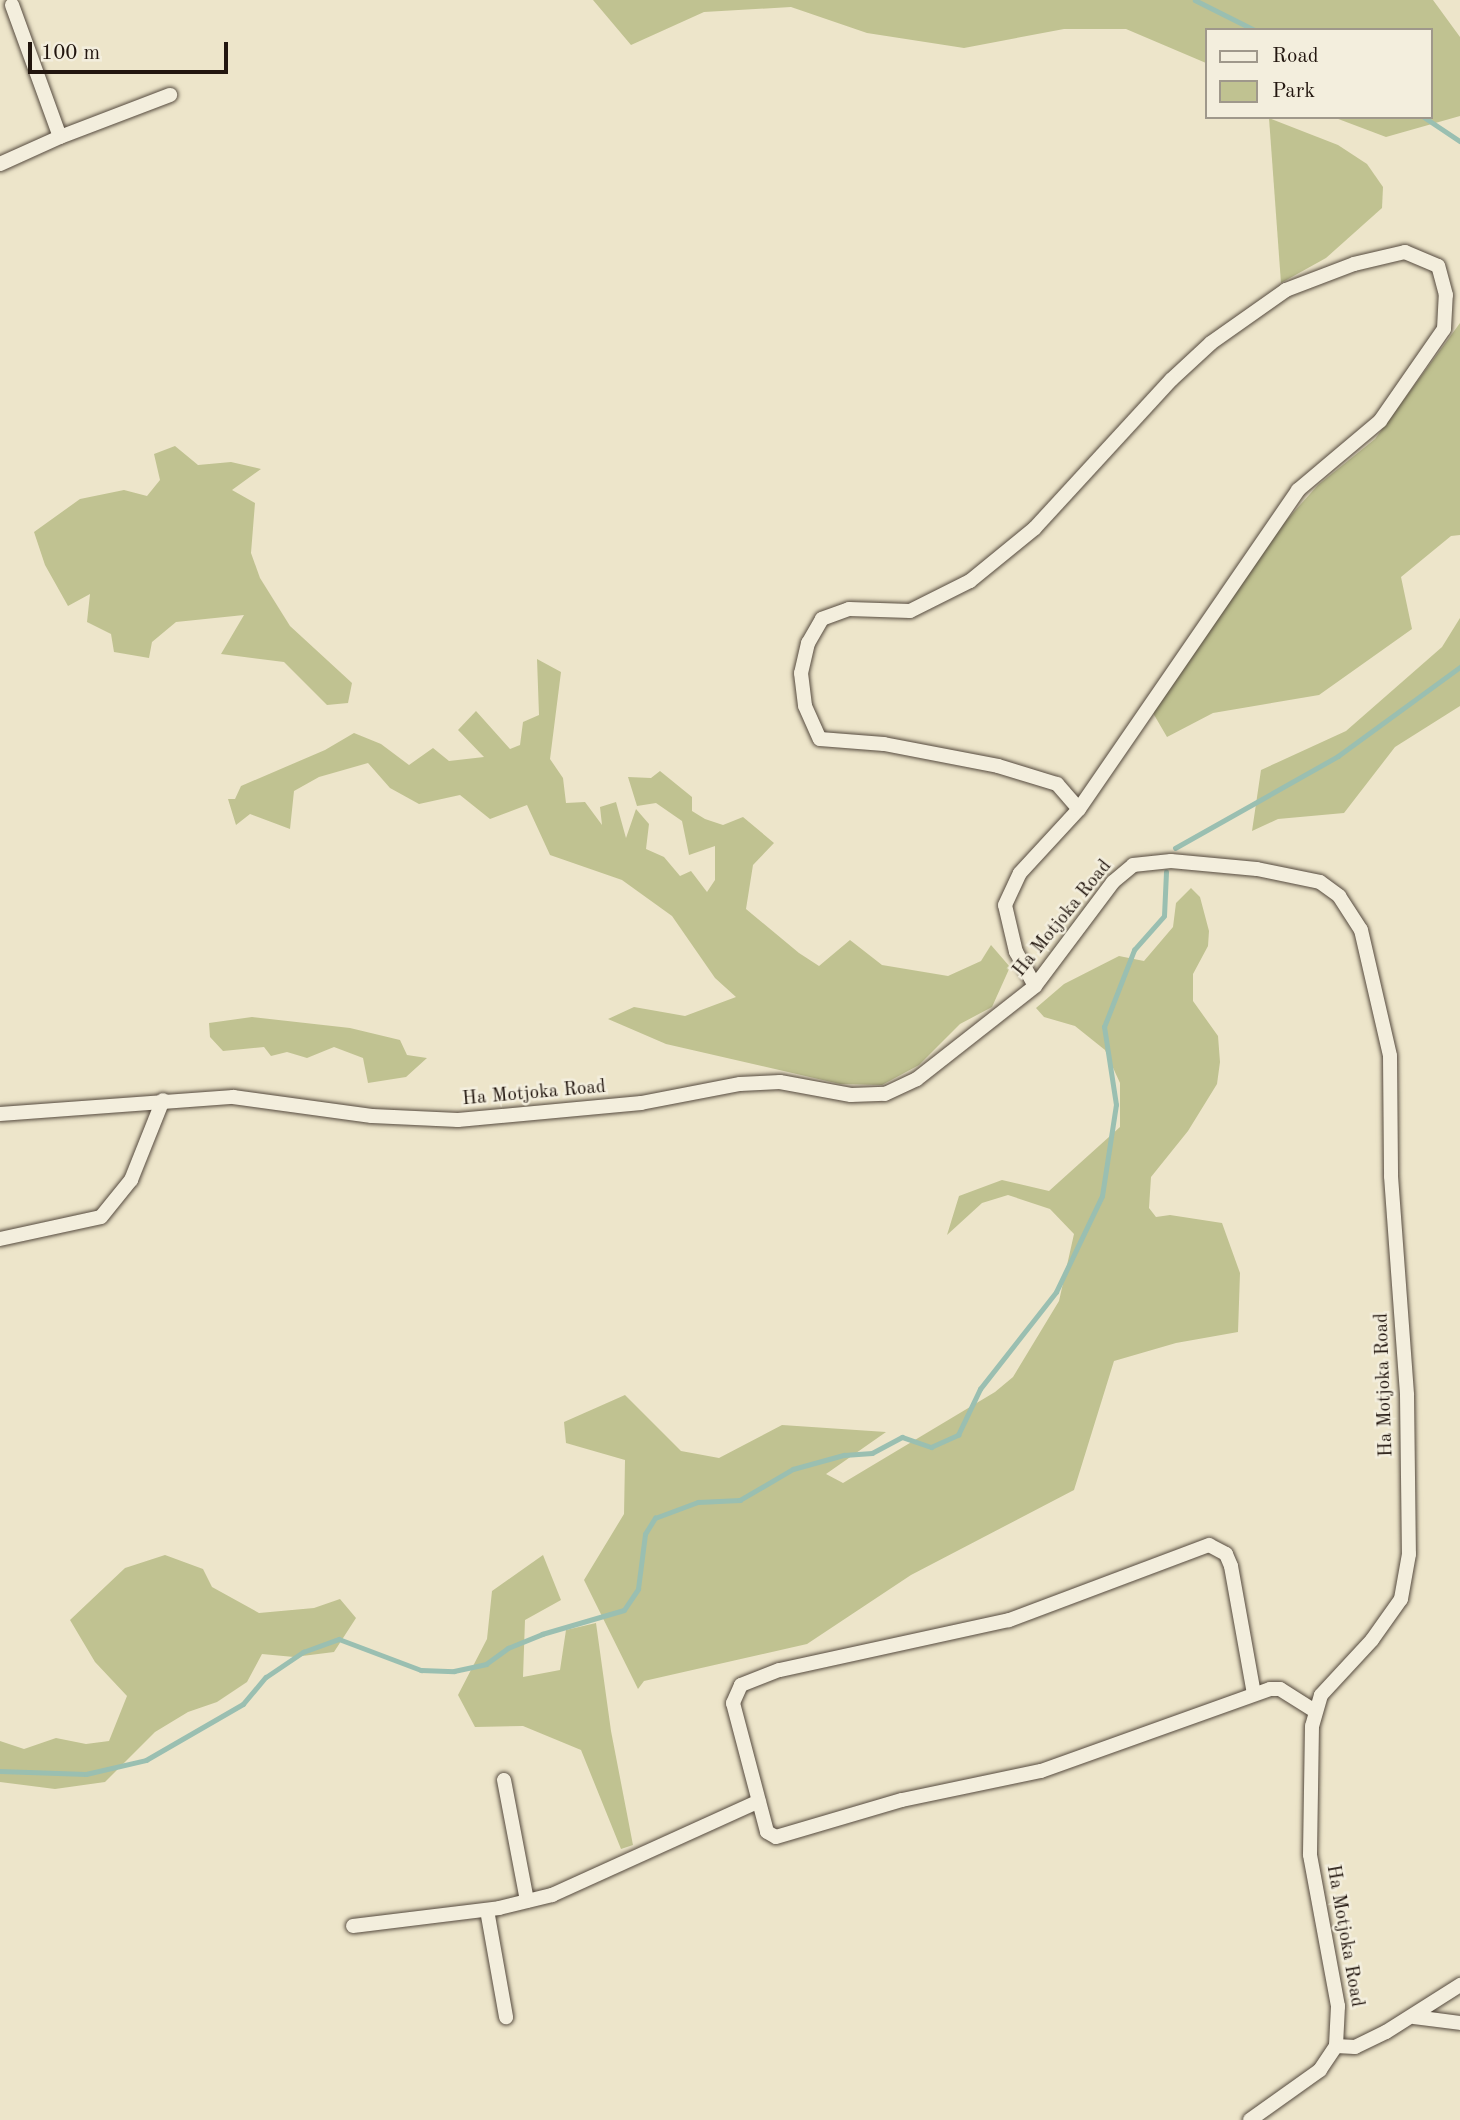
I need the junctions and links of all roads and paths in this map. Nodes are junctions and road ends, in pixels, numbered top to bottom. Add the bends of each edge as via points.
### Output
1 (11, 6) edge
2 (170, 95) dead end
3 (61, 137) junction
4 (0, 164) edge
5 (1079, 809) junction
6 (1035, 986) junction
7 (163, 1100) junction
8 (0, 1114) edge
9 (0, 1239) edge
10 (1254, 1694) junction
11 (1315, 1711) junction
12 (504, 1780) dead end
13 (758, 1801) junction
14 (527, 1901) junction
15 (487, 1910) junction
16 (353, 1926) dead end
17 (1460, 1985) edge
18 (506, 2017) dead end
19 (1414, 2017) junction
20 (1460, 2023) edge
21 (1336, 2046) junction
22 (1250, 2120) edge

1 - 3 street
2 - 3 street
3 - 4 street
5 - 5 street via 1298,490 1380,421 1444,329 1446,295 1438,266 1405,252 1354,264 1286,289 1201,353 1035,528 970,581 910,611 849,609 822,619 808,643 801,673 804,706 820,738 884,744 998,766 1057,784
5 - 6 street via 1020,873 1005,905 1016,952
6 - 7 street, Ha Motjoka Road via 917,1079 886,1094 851,1095 780,1082 740,1084 641,1103 458,1120 372,1116 272,1099
6 - 11 street, Ha Motjoka Road via 1113,882 1133,865 1171,861 1292,874 1320,882 1339,896 1361,930 1390,1056 1392,1187 1407,1395 1409,1554 1401,1599 1391,1617 1328,1685
7 - 8 street, Ha Motjoka Road
7 - 9 street via 131,1180 101,1217
10 - 11 street via 1280,1689
10 - 13 street via 1041,1771 902,1800 776,1837 767,1832
10 - 13 street via 1226,1554 1218,1546 1196,1547 1009,1620 817,1661 741,1685 733,1703
11 - 21 street, Ha Motjoka Road via 1310,1855 1338,2006
12 - 14 street
13 - 14 street via 621,1867
14 - 15 street
15 - 16 street
15 - 18 street
17 - 19 street
19 - 20 street
19 - 21 street via 1355,2048
21 - 22 street via 1320,2070

